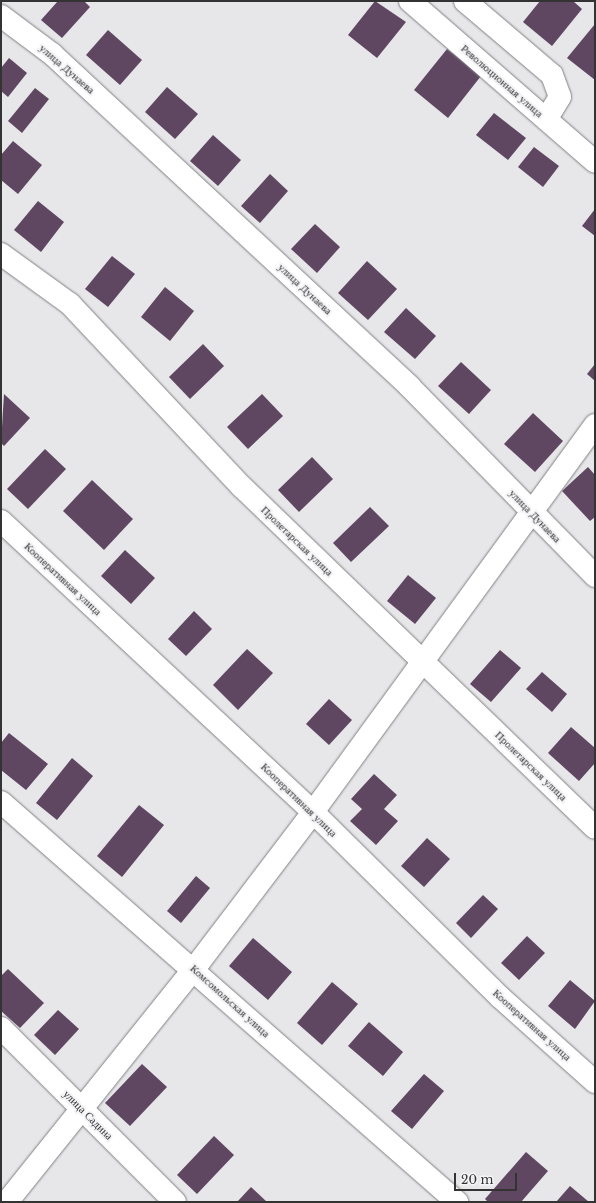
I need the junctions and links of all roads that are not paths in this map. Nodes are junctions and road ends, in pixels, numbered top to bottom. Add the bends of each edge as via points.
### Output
1 (410, 1) edge
2 (465, 1) edge
3 (1, 16) edge
4 (546, 119) junction
5 (595, 162) edge
6 (1, 254) edge
7 (595, 425) edge
8 (533, 514) junction
9 (1, 521) edge
10 (595, 576) edge
11 (422, 661) junction
12 (1, 802) edge
13 (313, 812) junction
14 (595, 828) edge
15 (194, 969) junction
16 (1, 1028) edge
17 (595, 1082) edge
18 (81, 1107) junction
19 (7, 1202) edge
20 (175, 1202) edge
21 (457, 1202) edge

1 - 4 street, Революционная улица
2 - 4 street via 552,75 560,97
3 - 8 street, улица Дунаева via 52,54 409,386
4 - 5 street, Революционная улица
6 - 11 street, Пролетарская улица via 70,304 241,486
7 - 8 street
8 - 10 street, улица Дунаева
8 - 11 street
9 - 13 street, Кооперативная улица
11 - 13 street
11 - 14 street, Пролетарская улица
12 - 15 street, Комсомольская улица
13 - 15 street
13 - 17 street, Кооперативная улица via 502,998
15 - 18 street
15 - 21 street, Комсомольская улица
16 - 18 street, улица Садина
18 - 19 street
18 - 20 street, улица Садина

